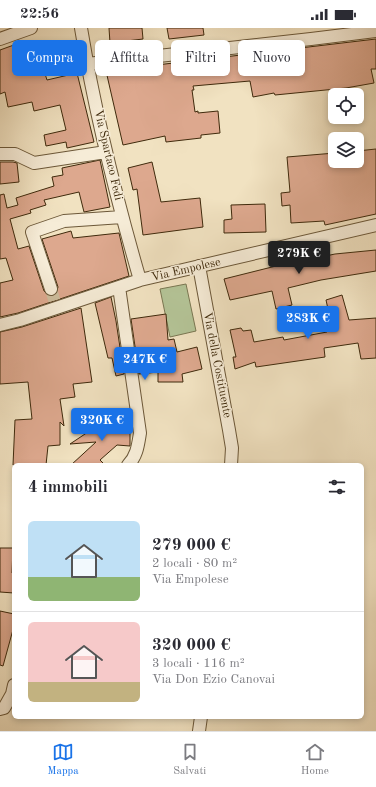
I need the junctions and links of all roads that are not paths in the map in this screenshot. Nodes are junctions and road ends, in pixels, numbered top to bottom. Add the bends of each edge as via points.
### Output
1 (31, 28) edge
2 (81, 28) edge
3 (376, 31) edge
4 (311, 34) edge
5 (0, 39) edge
6 (83, 40) edge
7 (87, 64) joint
8 (106, 152) junction
9 (0, 154) edge
10 (122, 217) junction
11 (376, 225) edge
12 (199, 266) junction
13 (140, 280) junction
14 (119, 287) junction
15 (51, 289) tunnel mouth
16 (0, 325) edge
17 (130, 463) edge
18 (231, 463) edge
19 (12, 694) edge
20 (0, 709) edge
21 (201, 719) edge
22 (199, 731) edge

1 - 5 street
2 - 6 street, Via Spartaco Fedi
3 - 4 street
4 - 7 street
7 - 8 street, Via Spartaco Fedi
8 - 9 street via 34,163 15,154
8 - 10 street, Via Spartaco Fedi
10 - 13 street, Via Spartaco Fedi
10 - 15 street via 64,221 32,232
11 - 12 street, Via Empolese
12 - 13 street, Via Empolese
12 - 18 street, Via della Costituente via 232,448
13 - 14 street, Via Empolese
14 - 16 street, Via Empolese via 56,305 20,320
14 - 17 street via 140,433 137,451
19 - 20 street via 4,708
21 - 22 street

